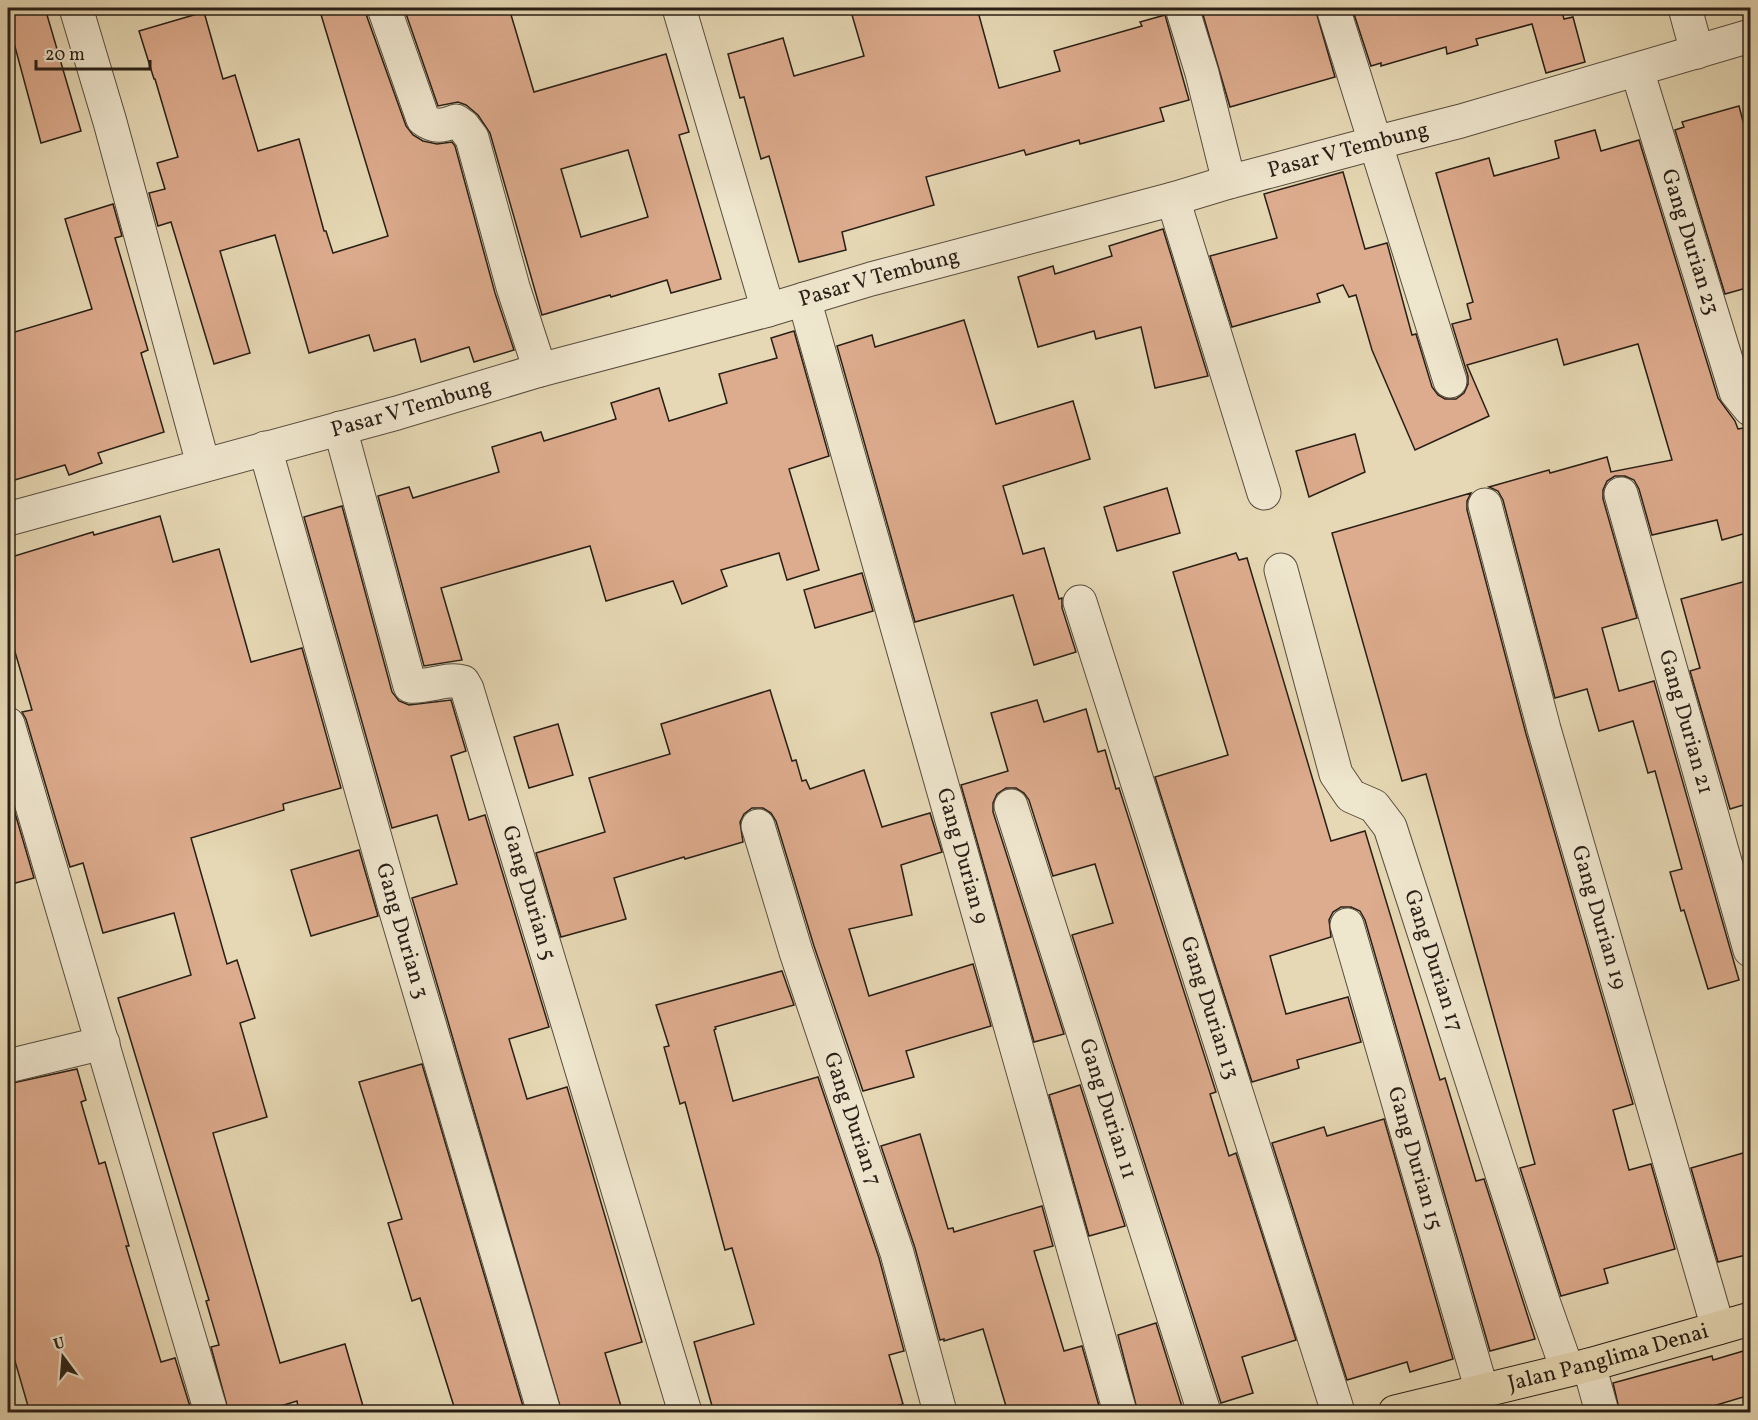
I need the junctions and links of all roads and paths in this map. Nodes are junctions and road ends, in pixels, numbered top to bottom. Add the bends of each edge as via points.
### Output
1 (76, 8) edge
2 (384, 8) edge
3 (679, 8) edge
4 (1182, 8) edge
5 (1333, 8) edge
6 (1685, 8) edge
7 (1750, 36) edge
8 (1697, 52) junction
9 (1637, 70) junction
10 (1375, 143) junction
11 (1229, 182) junction
12 (1173, 199) junction
13 (804, 298) junction
14 (768, 310) junction
15 (540, 370) junction
16 (1450, 381) dead end
17 (1750, 409) edge
18 (340, 428) junction
19 (265, 448) junction
20 (203, 464) junction
21 (1264, 493) dead end
22 (1621, 494) dead end
23 (1485, 505) dead end
24 (8, 519) edge
25 (1281, 570) dead end
26 (1080, 602) dead end
27 (8, 724) edge
28 (1011, 806) dead end
29 (758, 826) dead end
30 (1347, 925) dead end
31 (1750, 950) edge
32 (103, 1043) junction
33 (8, 1066) edge
34 (1750, 1318) edge
35 (1718, 1328) junction
36 (1578, 1367) junction
37 (1482, 1391) junction
38 (1452, 1406) edge
39 (211, 1413) edge
40 (544, 1413) edge
41 (685, 1413) edge
42 (940, 1413) edge
43 (1120, 1413) edge
44 (1203, 1413) edge
45 (1338, 1413) edge
46 (1395, 1413) edge
47 (1602, 1413) edge

1 - 20 street
2 - 15 street via 423,119 440,126 456,121 472,138
3 - 14 street
4 - 11 street
5 - 10 street
6 - 8 street
7 - 8 street, Pasar V Tembung
8 - 9 street, Pasar V Tembung
9 - 10 street, Pasar V Tembung
9 - 17 street, Gang Durian 23 via 1736,392
10 - 11 street, Pasar V Tembung
10 - 16 street
11 - 12 street, Pasar V Tembung
12 - 13 street, Pasar V Tembung
12 - 21 street
13 - 14 street, Pasar V Tembung
13 - 43 street, Gang Durian 9
14 - 15 street, Pasar V Tembung
15 - 18 street, Pasar V Tembung
18 - 19 street, Pasar V Tembung
18 - 41 street, Gang Durian 5 via 410,686 457,680 464,682 467,689
19 - 20 street, Pasar V Tembung
19 - 40 street, Gang Durian 3 via 390,894
20 - 24 street, Pasar V Tembung
22 - 31 street, Gang Durian 21
23 - 35 street, Gang Durian 19 via 1544,729
25 - 36 street, Gang Durian 17 via 1336,774 1351,796 1374,806 1390,827 1540,1292
26 - 45 street, Gang Durian 13
27 - 32 street
28 - 44 street, Gang Durian 11
29 - 42 street, Gang Durian 7 via 897,1253
30 - 37 street, Gang Durian 15
32 - 33 street
32 - 39 street
34 - 35 main road, Jalan Panglima Denai
35 - 36 main road, Jalan Panglima Denai
36 - 37 main road, Jalan Panglima Denai
36 - 47 street, Gang Durian 17
37 - 38 main road, Jalan Panglima Denai
38 - 46 main road, Jalan Panglima Denai

